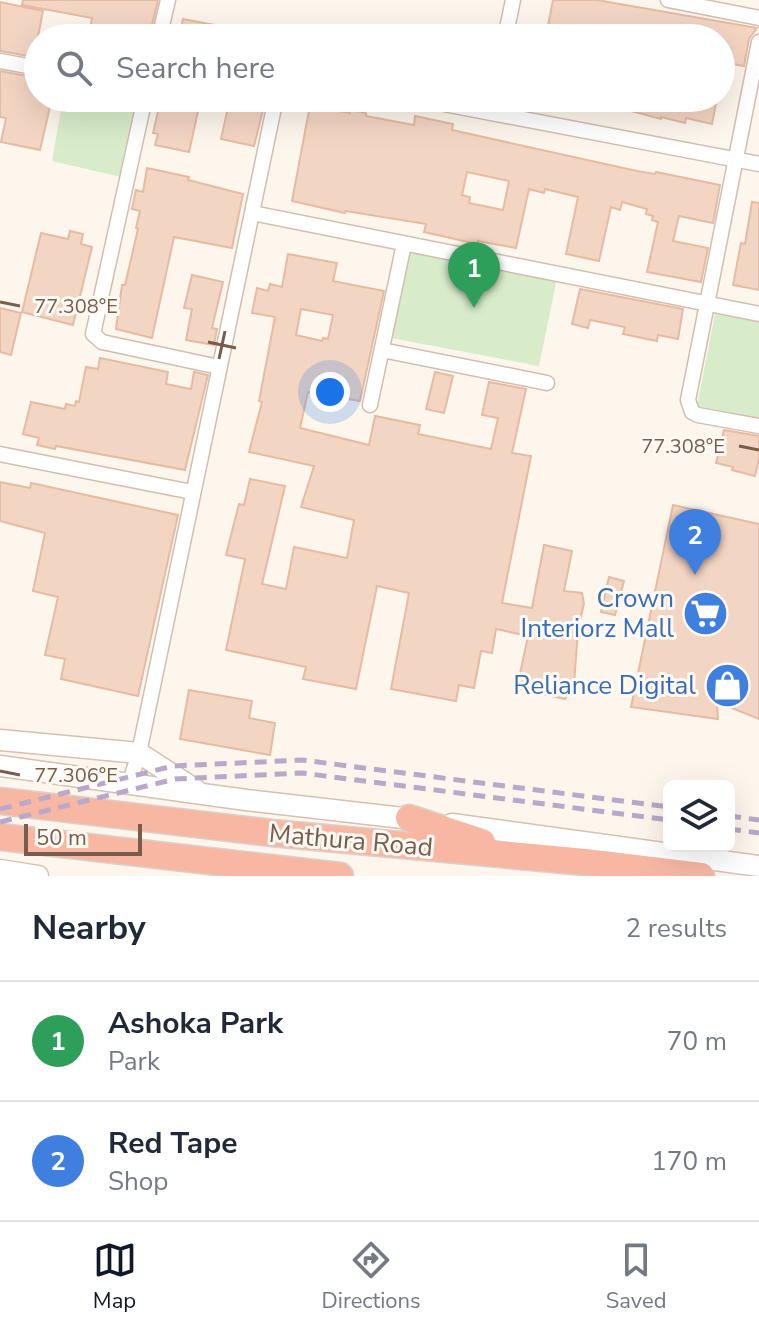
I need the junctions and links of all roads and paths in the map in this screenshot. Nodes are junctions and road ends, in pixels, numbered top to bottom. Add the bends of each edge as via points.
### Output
1 (168, 0) edge
2 (513, 0) edge
3 (668, 0) edge
4 (759, 18) edge
5 (162, 24) edge
6 (508, 24) edge
7 (759, 42) edge
8 (0, 61) edge
9 (24, 65) edge
10 (142, 112) edge
11 (273, 112) edge
12 (523, 112) edge
13 (735, 160) junction
14 (759, 164) edge
15 (252, 213) junction
16 (404, 244) junction
17 (706, 304) junction
18 (759, 314) edge
19 (382, 350) junction
20 (219, 367) junction
21 (547, 383) dead end
22 (370, 405) dead end
23 (759, 426) edge
24 (0, 454) edge
25 (192, 492) junction
26 (0, 740) edge
27 (139, 753) junction
28 (0, 766) edge
29 (129, 785) junction
30 (201, 793) junction
31 (0, 801) edge
32 (409, 818) junction
33 (0, 837) edge
34 (527, 857) junction
35 (759, 866) edge
36 (0, 870) edge
37 (38, 876) edge
38 (340, 876) edge
39 (701, 876) edge

1 - 5 street
2 - 6 street
3 - 4 street
7 - 13 street
8 - 9 street
10 - 20 street via 93,334 102,342
11 - 15 street
12 - 13 street
13 - 14 street
13 - 17 street
15 - 16 street
15 - 20 street
16 - 17 street
16 - 19 street
17 - 18 street
17 - 23 street via 689,407 698,415
19 - 21 street
19 - 22 street
20 - 25 street
24 - 25 street
25 - 27 street
26 - 27 main road
27 - 29 street
27 - 30 main road
28 - 29 main road
29 - 30 main road
30 - 32 main road
31 - 34 highway, Mathura Road
32 - 34 highway
32 - 35 main road
33 - 38 highway, Mathura Road
34 - 39 highway, Mathura Road
36 - 37 main road

